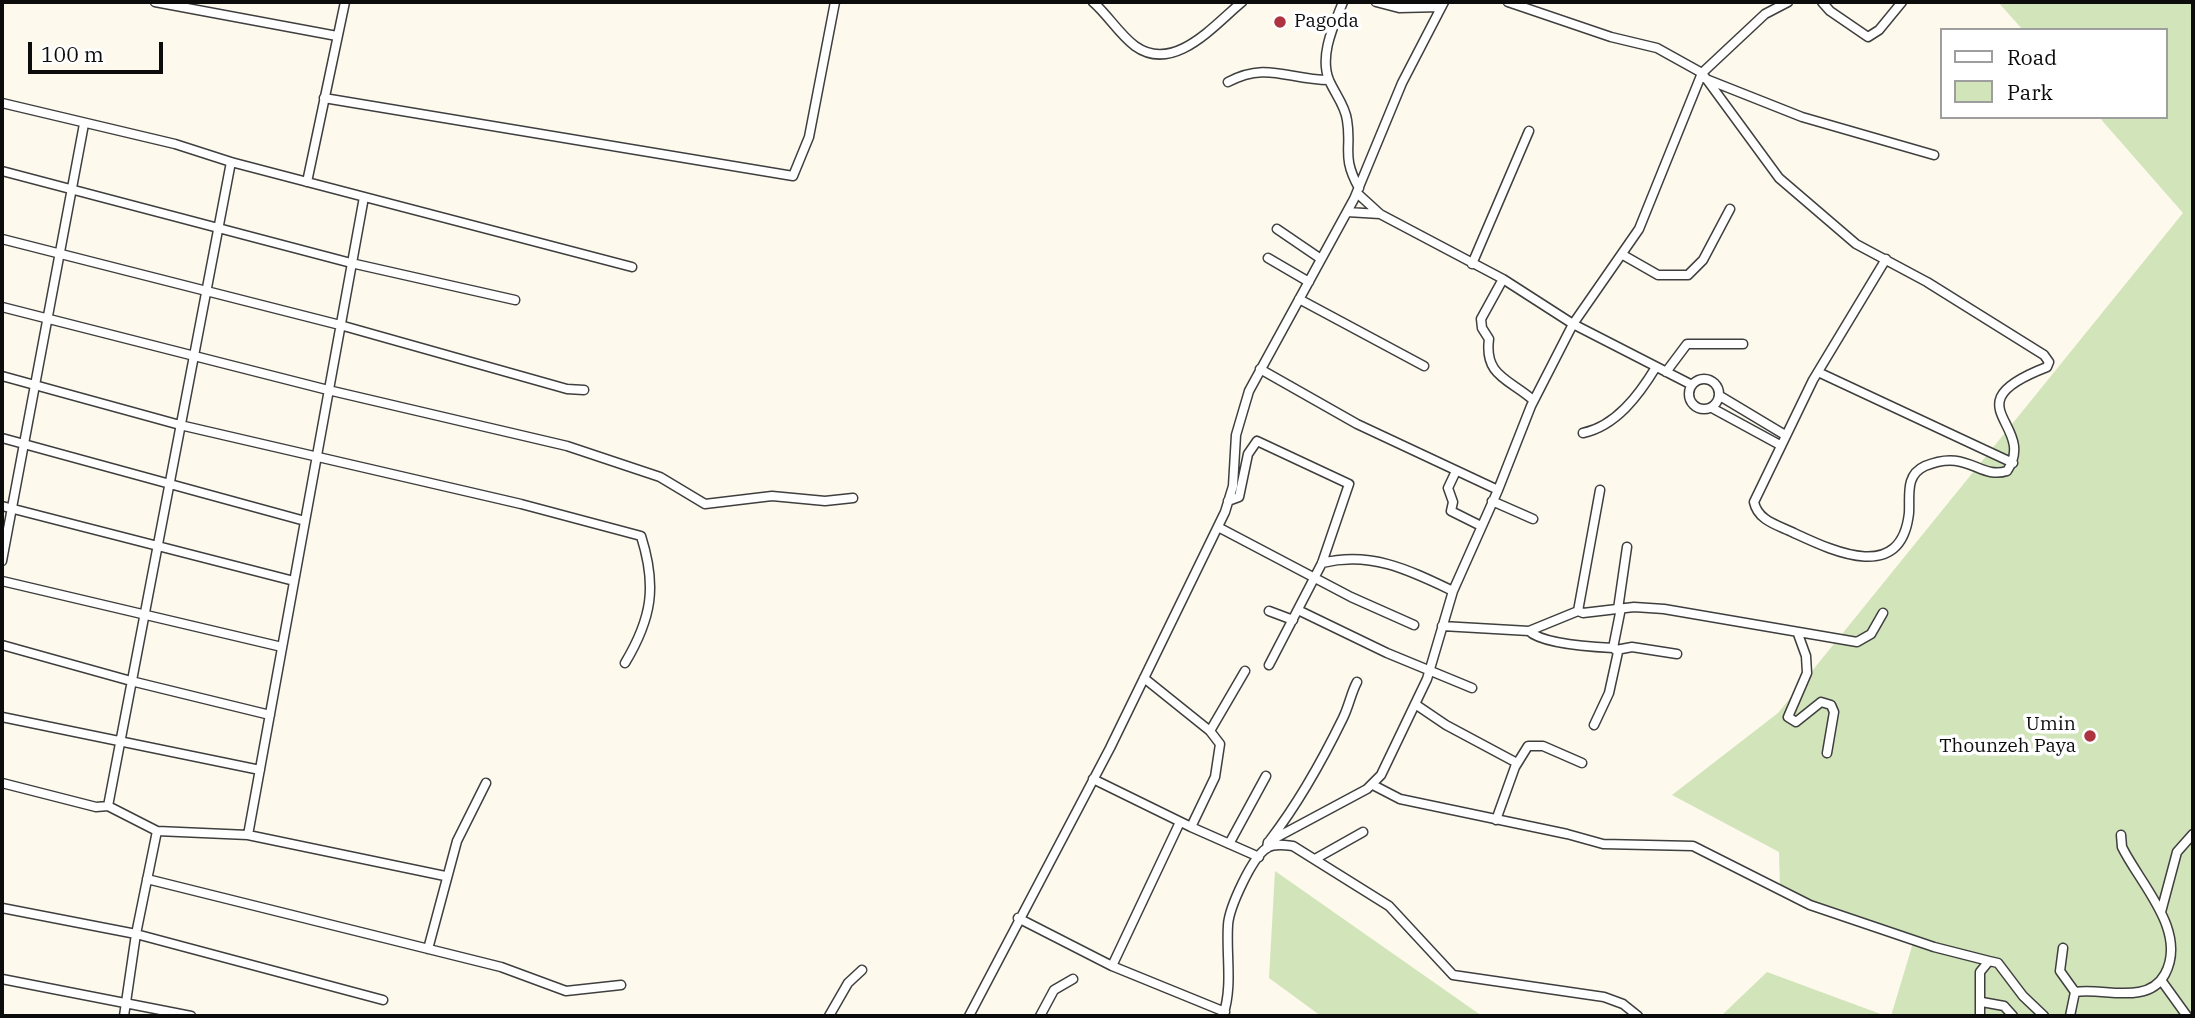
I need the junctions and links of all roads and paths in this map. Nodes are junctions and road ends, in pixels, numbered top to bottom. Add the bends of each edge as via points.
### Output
1 (155, 2) edge
2 (345, 2) edge
3 (835, 2) edge
4 (1093, 2) edge
5 (1242, 2) edge
6 (1343, 2) edge
7 (1376, 2) edge
8 (1508, 2) edge
9 (1788, 2) edge
10 (1822, 2) edge
11 (1902, 2) edge
12 (1442, 4) edge
13 (337, 36) junction
14 (1704, 76) junction
15 (1329, 80) junction
16 (1228, 82) dead end
17 (324, 98) junction
18 (2, 103) edge
19 (84, 124) junction
20 (1529, 131) dead end
21 (1934, 155) dead end
22 (231, 162) junction
23 (2, 171) edge
24 (307, 182) junction
25 (71, 187) junction
26 (1358, 191) junction
27 (364, 197) junction
28 (1730, 209) dead end
29 (1347, 212) junction
30 (1380, 214) junction
31 (218, 228) junction
32 (1276, 229) dead end
33 (2, 239) edge
34 (57, 253) junction
35 (1623, 255) junction
36 (1268, 258) dead end
37 (1321, 259) junction
38 (1886, 259) junction
39 (351, 263) junction
40 (1472, 264) junction
41 (632, 267) dead end
42 (1503, 279) junction
43 (1309, 282) junction
44 (205, 290) junction
45 (1299, 299) junction
46 (515, 300) dead end
47 (2, 307) edge
48 (47, 319) junction
49 (1573, 324) junction
50 (340, 325) junction
51 (1743, 344) dead end
52 (193, 357) junction
53 (1424, 366) dead end
54 (1656, 367) junction
55 (1261, 369) junction
56 (1666, 372) junction
57 (1818, 372) junction
58 (2, 376) edge
59 (34, 384) junction
60 (1692, 385) junction
61 (328, 390) junction
62 (584, 390) dead end
63 (1720, 396) junction
64 (1534, 400) junction
65 (1712, 408) junction
66 (180, 425) junction
67 (1583, 433) dead end
68 (1785, 435) junction
69 (2, 438) edge
70 (24, 443) junction
71 (1780, 445) junction
72 (316, 457) junction
73 (2013, 463) junction
74 (1456, 471) junction
75 (169, 484) junction
76 (1498, 490) junction
77 (1600, 490) dead end
78 (853, 498) dead end
79 (1492, 501) junction
80 (1228, 502) junction
81 (2, 506) edge
82 (12, 508) junction
83 (1533, 519) dead end
84 (305, 521) junction
85 (1481, 526) junction
86 (1218, 527) junction
87 (157, 545) junction
88 (1627, 547) dead end
89 (2, 561) edge
90 (1322, 563) junction
91 (1315, 578) junction
92 (2, 581) edge
93 (294, 581) junction
94 (1452, 591) junction
95 (1619, 608) junction
96 (1298, 610) junction
97 (1269, 611) dead end
98 (1578, 611) junction
99 (144, 614) junction
100 (1883, 614) dead end
101 (1293, 620) junction
102 (1414, 625) dead end
103 (1442, 626) junction
104 (1529, 631) junction
105 (1798, 634) junction
106 (2, 645) edge
107 (282, 647) junction
108 (1614, 649) junction
109 (1677, 654) dead end
110 (625, 663) dead end
111 (1269, 665) dead end
112 (1245, 671) dead end
113 (1429, 671) junction
114 (1144, 678) junction
115 (131, 681) junction
116 (1357, 682) dead end
117 (1472, 688) dead end
118 (1415, 704) junction
119 (270, 715) junction
120 (2, 717) edge
121 (1594, 725) dead end
122 (1210, 731) junction
123 (120, 744) junction
124 (1827, 753) dead end
125 (1517, 763) junction
126 (1582, 763) dead end
127 (260, 770) junction
128 (1266, 776) dead end
129 (1093, 779) junction
130 (2, 783) edge
131 (486, 783) dead end
132 (1373, 785) junction
133 (108, 806) junction
134 (1496, 820) junction
135 (1180, 822) junction
136 (1191, 827) junction
137 (157, 831) junction
138 (1363, 832) dead end
139 (2193, 834) edge
140 (248, 835) junction
141 (2122, 835) dead end
142 (1229, 844) junction
143 (1268, 845) junction
144 (1259, 856) junction
145 (1315, 859) junction
146 (445, 876) junction
147 (148, 879) junction
148 (2, 908) edge
149 (2161, 912) junction
150 (1018, 918) junction
151 (136, 934) junction
152 (2063, 948) dead end
153 (428, 949) junction
154 (1989, 961) junction
155 (1112, 966) junction
156 (862, 970) dead end
157 (2, 979) edge
158 (1073, 979) dead end
159 (2161, 980) junction
160 (621, 985) dead end
161 (2075, 992) junction
162 (383, 1000) dead end
163 (126, 1002) junction
164 (1982, 1002) junction
165 (1224, 1014) edge
166 (124, 1016) edge
167 (191, 1016) edge
168 (829, 1016) edge
169 (969, 1016) edge
170 (1040, 1016) edge
171 (1638, 1016) edge
172 (1980, 1016) edge
173 (2013, 1016) edge
174 (2044, 1016) edge
175 (2070, 1016) edge
176 (2187, 1016) edge

1 - 13 street
2 - 13 street
3 - 17 street via 809,137 793,176
4 - 5 street via 1135,46 1158,55 1183,50
6 - 15 street via 1329,40
7 - 12 street via 1399,8
8 - 14 street via 1657,48
9 - 14 street via 1765,14
10 - 11 street via 1868,37
12 - 26 street via 1402,83
13 - 17 street
14 - 21 street via 1802,117
14 - 35 street via 1639,229
14 - 38 street via 1779,178 1856,244
15 - 16 street via 1259,69
15 - 26 street via 1346,115 1346,150
17 - 24 street
18 - 19 street
19 - 22 street
19 - 25 street
20 - 40 street
22 - 24 street
22 - 31 street
23 - 25 street
24 - 27 street
25 - 31 street
25 - 34 street
26 - 29 street
26 - 30 street
27 - 39 street
27 - 41 street
28 - 35 street via 1703,260 1688,275 1658,275
29 - 30 street
29 - 37 street
30 - 40 street
31 - 39 street
31 - 44 street
32 - 37 street
33 - 34 street
34 - 44 street
34 - 48 street
35 - 49 street
36 - 43 street
37 - 43 street
38 - 57 street
38 - 73 street via 2049,362 2047,367 2018,378 2000,396 1998,410 2015,444
39 - 46 street
39 - 50 street
40 - 42 street
42 - 49 street
42 - 64 street via 1481,319 1489,339 1487,356 1493,370
43 - 45 street
44 - 50 street
44 - 52 street
45 - 53 street
45 - 55 street
47 - 48 street
48 - 52 street
48 - 59 street
49 - 54 street
49 - 64 street
50 - 61 street
50 - 62 street
51 - 56 street via 1687,344
52 - 61 street
52 - 66 street
54 - 56 street
54 - 67 street via 1615,419 1603,429
55 - 74 street via 1357,424
55 - 80 street via 1236,435
56 - 60 street
57 - 68 street
57 - 73 street
58 - 59 street
59 - 66 street
59 - 70 street
60 - 63 street via 1710,380
60 - 65 street via 1692,404
61 - 72 street
61 - 78 street via 567,446 660,477 705,504 772,496 825,501
63 - 65 street
63 - 68 street
64 - 76 street
65 - 71 street
66 - 72 street
66 - 75 street
68 - 71 street
69 - 70 street
70 - 75 street
70 - 82 street
71 - 73 street via 1754,496 1755,510 1763,519 1823,546 1872,559 1885,555 1904,531 1910,482 1921,468 1960,459 1998,474
72 - 84 street
72 - 110 street via 641,536 652,592 640,638
74 - 76 street
74 - 85 street via 1448,488 1451,511
75 - 84 street
75 - 87 street
76 - 79 street
77 - 98 street
79 - 83 street
79 - 85 street
80 - 86 street
80 - 90 street via 1239,497 1248,454 1257,441 1349,484
81 - 82 street
82 - 87 street
82 - 89 street
84 - 93 street
85 - 94 street
86 - 91 street
86 - 114 street
87 - 93 street
87 - 99 street
88 - 95 street
90 - 91 street
90 - 94 street via 1366,558 1385,561
91 - 96 street
91 - 102 street
92 - 99 street
93 - 107 street
94 - 103 street
95 - 98 street
95 - 105 street via 1664,609
95 - 108 street
96 - 101 street
96 - 113 street
97 - 101 street
98 - 104 street
99 - 107 street
99 - 115 street
100 - 105 street via 1871,634 1857,642
101 - 111 street
103 - 104 street
103 - 113 street
104 - 108 street via 1546,640
105 - 124 street via 1807,673 1788,717 1796,722 1821,702 1831,705 1835,712
106 - 115 street
107 - 119 street
108 - 109 street
108 - 121 street via 1619,656 1615,674
112 - 122 street
113 - 117 street
113 - 118 street
114 - 122 street
114 - 129 street
115 - 119 street
115 - 123 street
116 - 143 street via 1315,775
118 - 125 street
118 - 132 street
119 - 127 street
120 - 123 street
122 - 136 street via 1220,744 1220,758
123 - 127 street
123 - 133 street
125 - 126 street via 1534,744
125 - 134 street
127 - 140 street
128 - 142 street
129 - 135 street
129 - 150 street
130 - 133 street via 96,807
131 - 146 street
132 - 134 street via 1400,799
132 - 143 street
133 - 137 street
134 - 154 street via 1603,844 1693,846 1810,905
135 - 136 street
135 - 155 street
136 - 142 street
137 - 140 street
137 - 147 street
138 - 145 street
139 - 149 street via 2177,852
140 - 146 street
141 - 149 street via 2127,858
142 - 144 street
143 - 144 street
143 - 145 street via 1293,846
144 - 165 street via 1230,917 1230,998
145 - 171 street via 1389,906 1453,975 1604,997
146 - 153 street
147 - 151 street
147 - 153 street
148 - 151 street
149 - 159 street via 2172,943
150 - 155 street
150 - 169 street
151 - 162 street
151 - 163 street
152 - 161 street via 2060,971
153 - 160 street via 501,967 566,991
154 - 164 street via 1980,972
154 - 174 street via 1998,964
155 - 165 street
156 - 168 street via 848,983
157 - 163 street
158 - 170 street via 1054,990
159 - 161 street via 2138,993
159 - 176 street
161 - 175 street
163 - 166 street
163 - 167 street
164 - 172 street
164 - 173 street via 2004,1006

